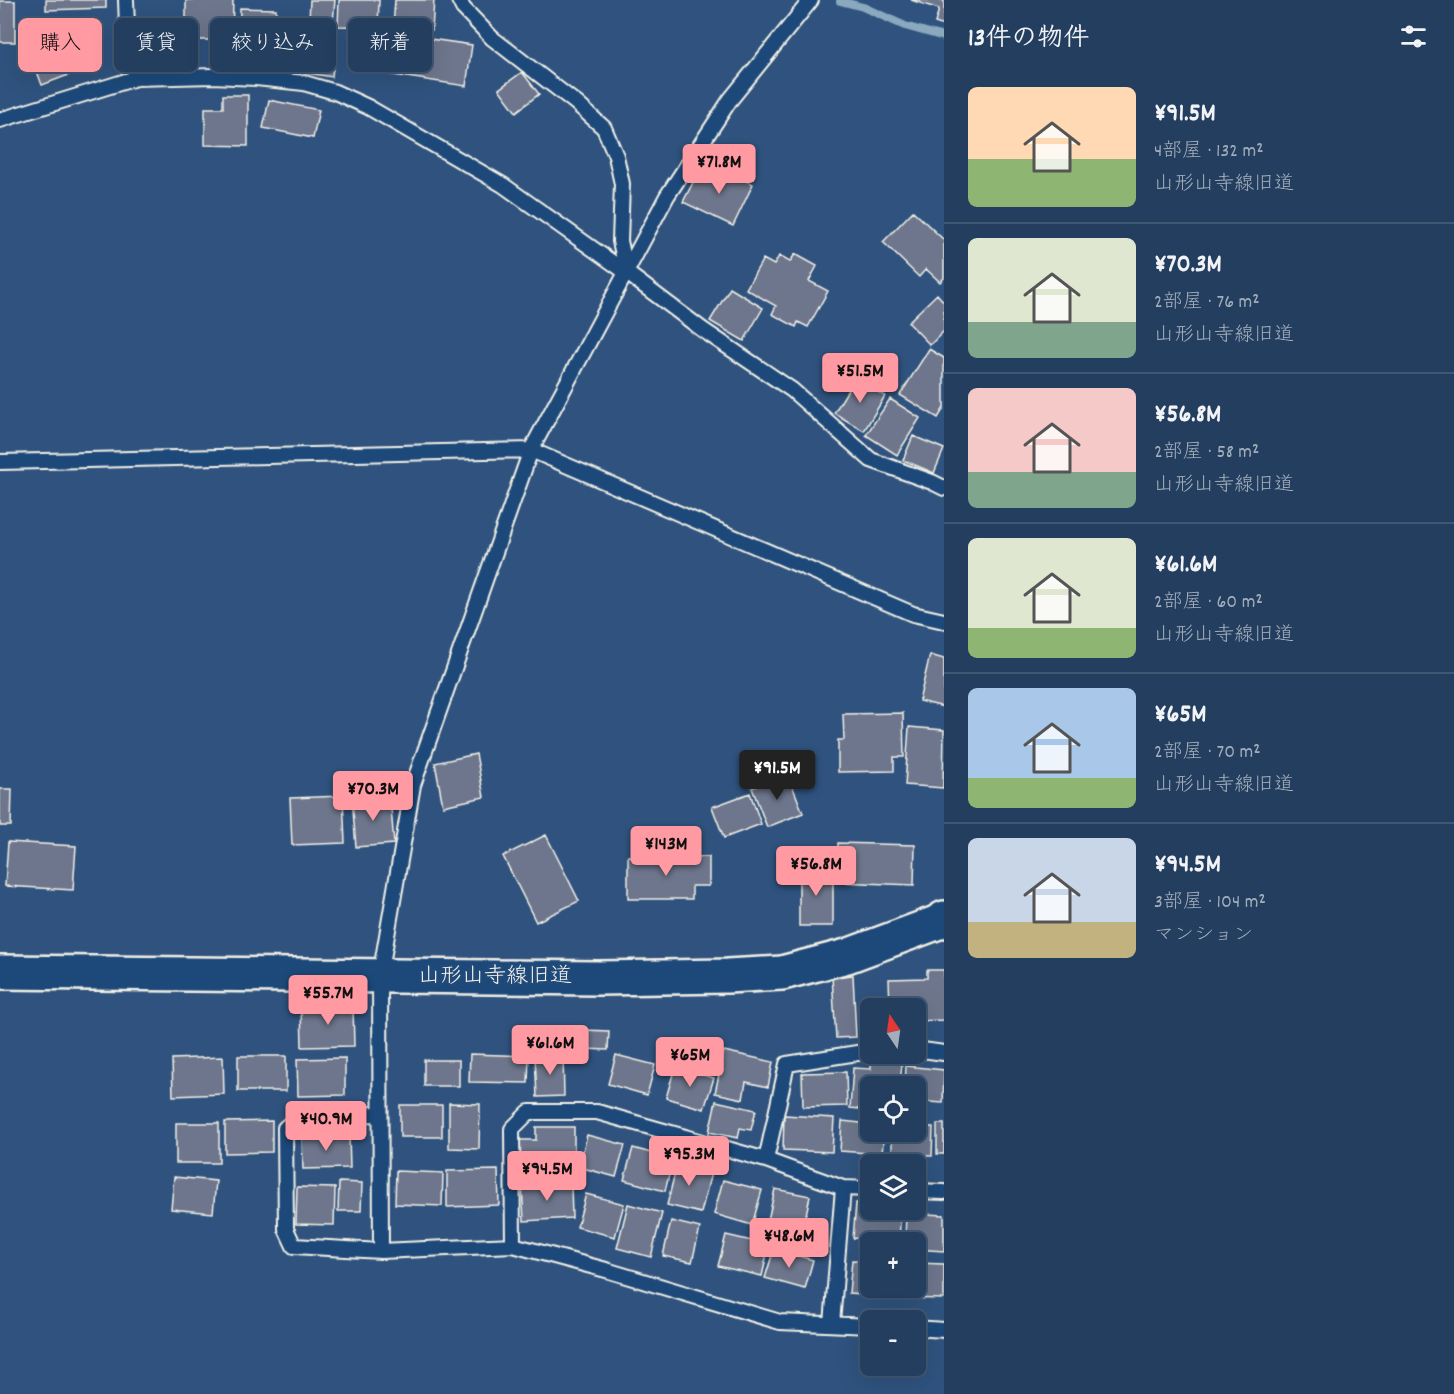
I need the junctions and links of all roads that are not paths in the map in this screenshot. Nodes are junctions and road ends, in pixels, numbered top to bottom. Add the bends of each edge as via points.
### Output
1 (126, 0) edge
2 (459, 0) edge
3 (811, 0) edge
4 (136, 78) junction
5 (0, 120) edge
6 (627, 273) junction
7 (531, 450) junction
8 (0, 462) edge
9 (944, 488) edge
10 (944, 621) edge
11 (944, 918) edge
12 (0, 972) edge
13 (380, 976) junction
14 (926, 1051) edge
15 (860, 1053) edge
16 (944, 1053) edge
17 (380, 1114) junction
18 (766, 1160) junction
19 (843, 1188) junction
20 (860, 1189) edge
21 (926, 1191) edge
22 (944, 1192) edge
23 (513, 1245) junction
24 (381, 1251) junction
25 (832, 1324) junction
26 (860, 1325) edge
27 (926, 1329) edge
28 (944, 1330) edge

1 - 4 lane
2 - 6 lane via 492,38 604,128 622,184 620,241
3 - 6 lane via 730,100 667,196
4 - 5 lane
4 - 6 lane via 256,78 304,83 335,92 368,106 503,185
6 - 7 lane
6 - 9 lane via 792,390 871,460
7 - 8 lane
7 - 10 lane via 913,614
7 - 13 lane via 412,785
11 - 13 street, 山形山寺線旧道 via 846,956 782,973 599,978
12 - 13 street, 山形山寺線旧道
13 - 17 lane
14 - 16 lane
15 - 18 lane via 787,1064
17 - 24 lane
17 - 24 lane via 301,1115 285,1128 286,1229 294,1246
18 - 19 lane
18 - 23 lane via 597,1112 529,1112 512,1129
19 - 20 lane
19 - 25 lane
21 - 22 lane
23 - 24 lane
23 - 25 lane via 780,1322
25 - 26 lane
27 - 28 lane

